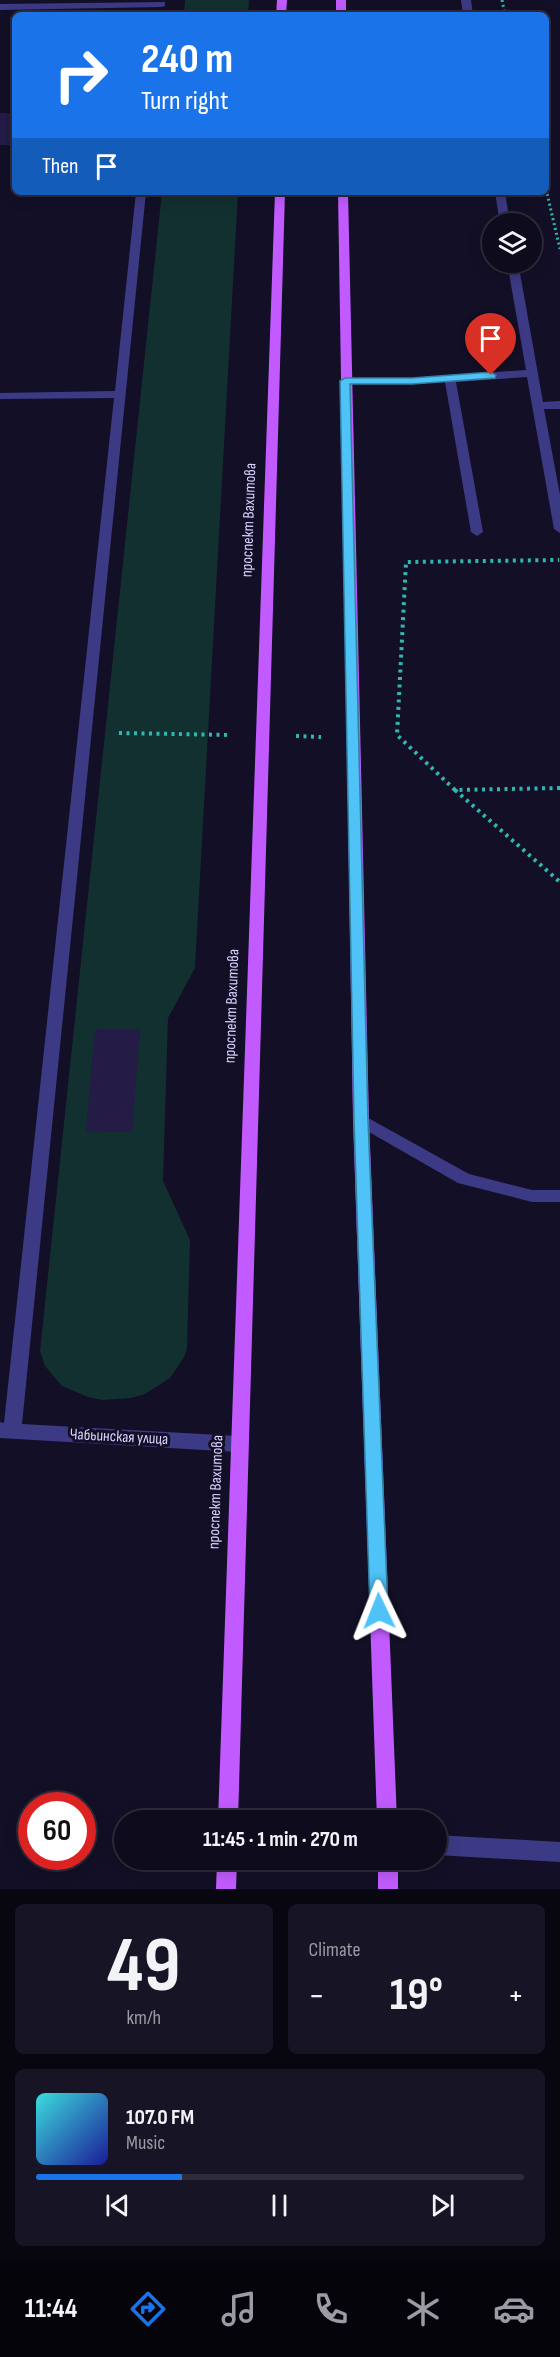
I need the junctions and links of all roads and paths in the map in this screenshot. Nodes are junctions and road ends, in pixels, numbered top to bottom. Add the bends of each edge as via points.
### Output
1 (163, 2) edge
2 (0, 7) edge
3 (141, 195) edge
4 (280, 195) edge
5 (343, 195) edge
6 (500, 195) edge
7 (547, 195) edge
8 (503, 213) edge
9 (560, 249) edge
10 (514, 273) edge
11 (532, 373) junction
12 (450, 378) junction
13 (345, 381) junction
14 (118, 394) junction
15 (0, 396) edge
16 (560, 405) edge
17 (537, 406) junction
18 (560, 529) edge
19 (477, 532) dead end
20 (560, 560) edge
21 (560, 788) edge
22 (455, 790) junction
23 (560, 882) edge
24 (361, 1120) junction
25 (560, 1196) edge
26 (6, 1430) edge
27 (238, 1444) junction
28 (228, 1810) edge
29 (387, 1810) edge
30 (447, 1846) edge
31 (560, 1852) edge
32 (227, 1870) edge
33 (388, 1870) edge
34 (226, 1889) edge
35 (388, 1889) edge

1 - 2 street
3 - 14 street
4 - 27 main road, проспект Вахитова
5 - 13 main road
6 - 8 street
7 - 9 path
10 - 11 street
11 - 12 street
11 - 17 street
12 - 13 street
12 - 19 street
13 - 24 main road
14 - 15 street
14 - 26 street
16 - 17 street
17 - 18 street
20 - 22 path via 406,562 397,735
21 - 22 path
22 - 23 path
24 - 25 street via 464,1179 532,1196
24 - 29 main road
26 - 27 street, Чабьинская улица
27 - 28 main road, проспект Вахитова
30 - 31 street
32 - 34 main road
33 - 35 main road

